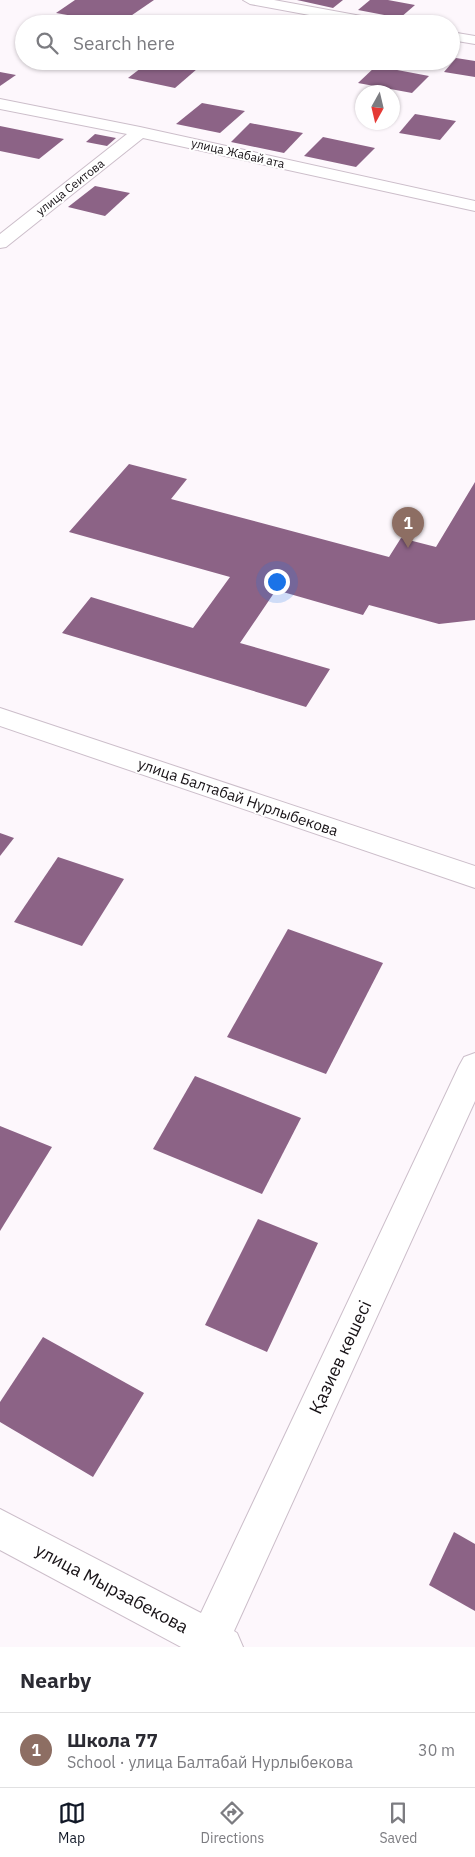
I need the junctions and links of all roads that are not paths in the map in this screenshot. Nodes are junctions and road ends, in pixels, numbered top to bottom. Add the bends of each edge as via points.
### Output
1 (250, 0) edge
2 (333, 15) edge
3 (460, 38) edge
4 (475, 40) edge
5 (0, 104) edge
6 (140, 132) junction
7 (475, 206) edge
8 (0, 243) edge
9 (0, 717) edge
10 (475, 877) edge
11 (475, 1066) edge
12 (0, 1529) edge
13 (213, 1645) edge

1 - 2 street
3 - 4 street
5 - 6 street, улица Жабай ата
6 - 7 street, улица Жабай ата
6 - 8 street, улица Сеитова
9 - 10 street, улица Балтабай Нурлыбекова
11 - 13 street, Қазиев көшесі
12 - 13 street, улица Мырзабекова

